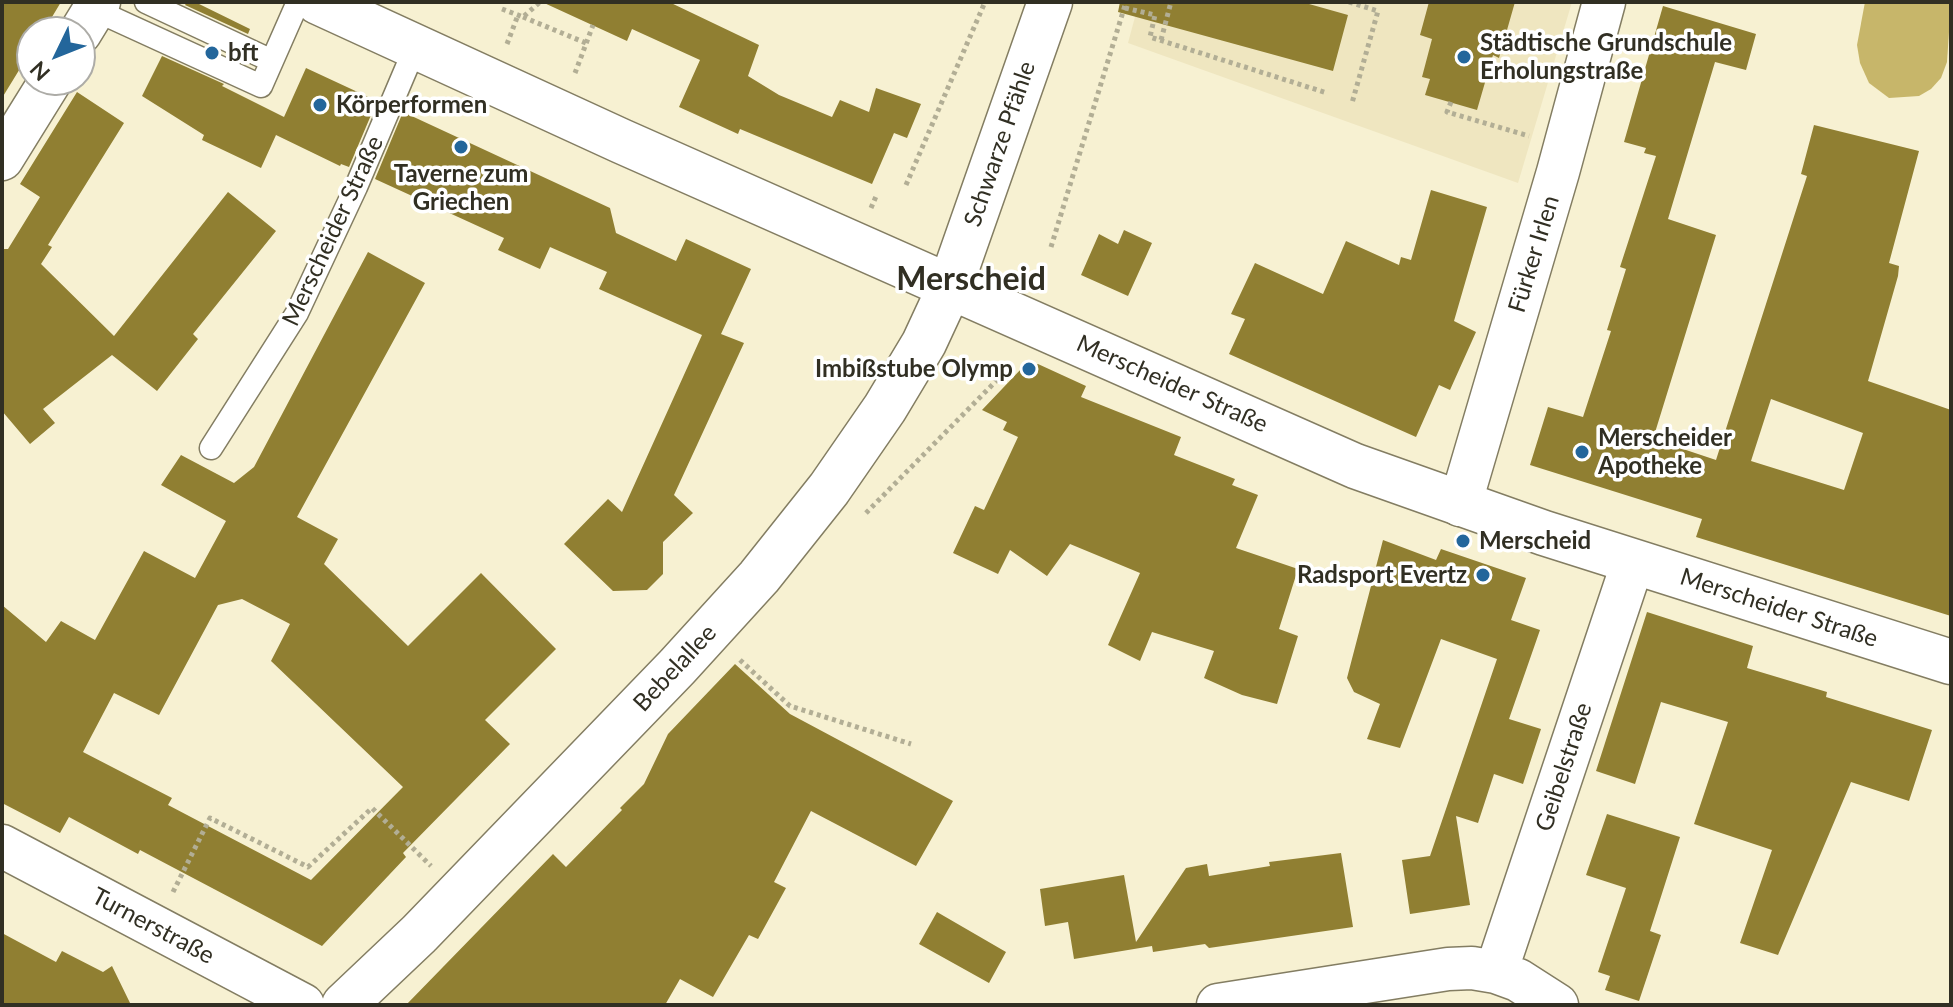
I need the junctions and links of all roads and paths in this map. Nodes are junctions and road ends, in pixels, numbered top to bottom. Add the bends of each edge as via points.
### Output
1 (146, 2) edge
2 (298, 2) edge
3 (318, 2) edge
4 (540, 2) edge
5 (985, 2) edge
6 (1050, 2) edge
7 (1171, 2) edge
8 (1349, 2) edge
9 (1604, 2) edge
10 (1125, 5) edge
11 (502, 9) dead end
12 (91, 15) edge
13 (520, 16) junction
14 (593, 25) dead end
15 (1161, 40) junction
16 (586, 43) junction
17 (507, 46) dead end
18 (415, 48) junction
19 (272, 61) junction
20 (574, 74) dead end
21 (1327, 93) dead end
22 (41, 96) edge
23 (1451, 102) dead end
24 (1352, 103) dead end
25 (1564, 148) junction
26 (2, 159) edge
27 (906, 185) dead end
28 (1051, 247) dead end
29 (950, 287) junction
30 (211, 448) dead end
31 (1460, 505) junction
32 (1633, 562) junction
33 (732, 652) dead end
34 (1951, 662) edge
35 (911, 744) dead end
36 (2, 846) edge
37 (435, 869) dead end
38 (156, 927) junction
39 (1496, 972) junction
40 (303, 1005) edge
41 (344, 1005) edge
42 (1218, 1005) edge
43 (1557, 1005) edge

1 - 19 lane
2 - 19 lane
3 - 18 main road, Merscheider Straße
4 - 13 path
5 - 27 path
6 - 29 main road, Schwarze Pfähle
7 - 15 path
8 - 24 path via 1378,11
9 - 25 street, Fürker Irlen
10 - 15 path via 1155,15 1150,37
10 - 28 path
11 - 13 path
12 - 19 lane via 261,86
13 - 16 path
13 - 17 path
14 - 16 path
15 - 21 path
16 - 20 path
18 - 29 main road, Merscheider Straße
18 - 30 lane, Merscheider Straße via 297,313
22 - 26 street
23 - 25 path via 1447,112
25 - 31 street, Fürker Irlen
29 - 31 main road, Merscheider Straße via 1308,446
29 - 41 main road, Bebelallee via 885,408 759,577 520,832
31 - 32 main road, Merscheider Straße
32 - 34 main road, Merscheider Straße
32 - 39 street, Geibelstraße
33 - 35 path via 790,706
36 - 38 street, Turnerstraße
37 - 38 path via 372,808 308,867 210,818
38 - 40 street, Turnerstraße
39 - 42 street via 1448,969
39 - 43 street

